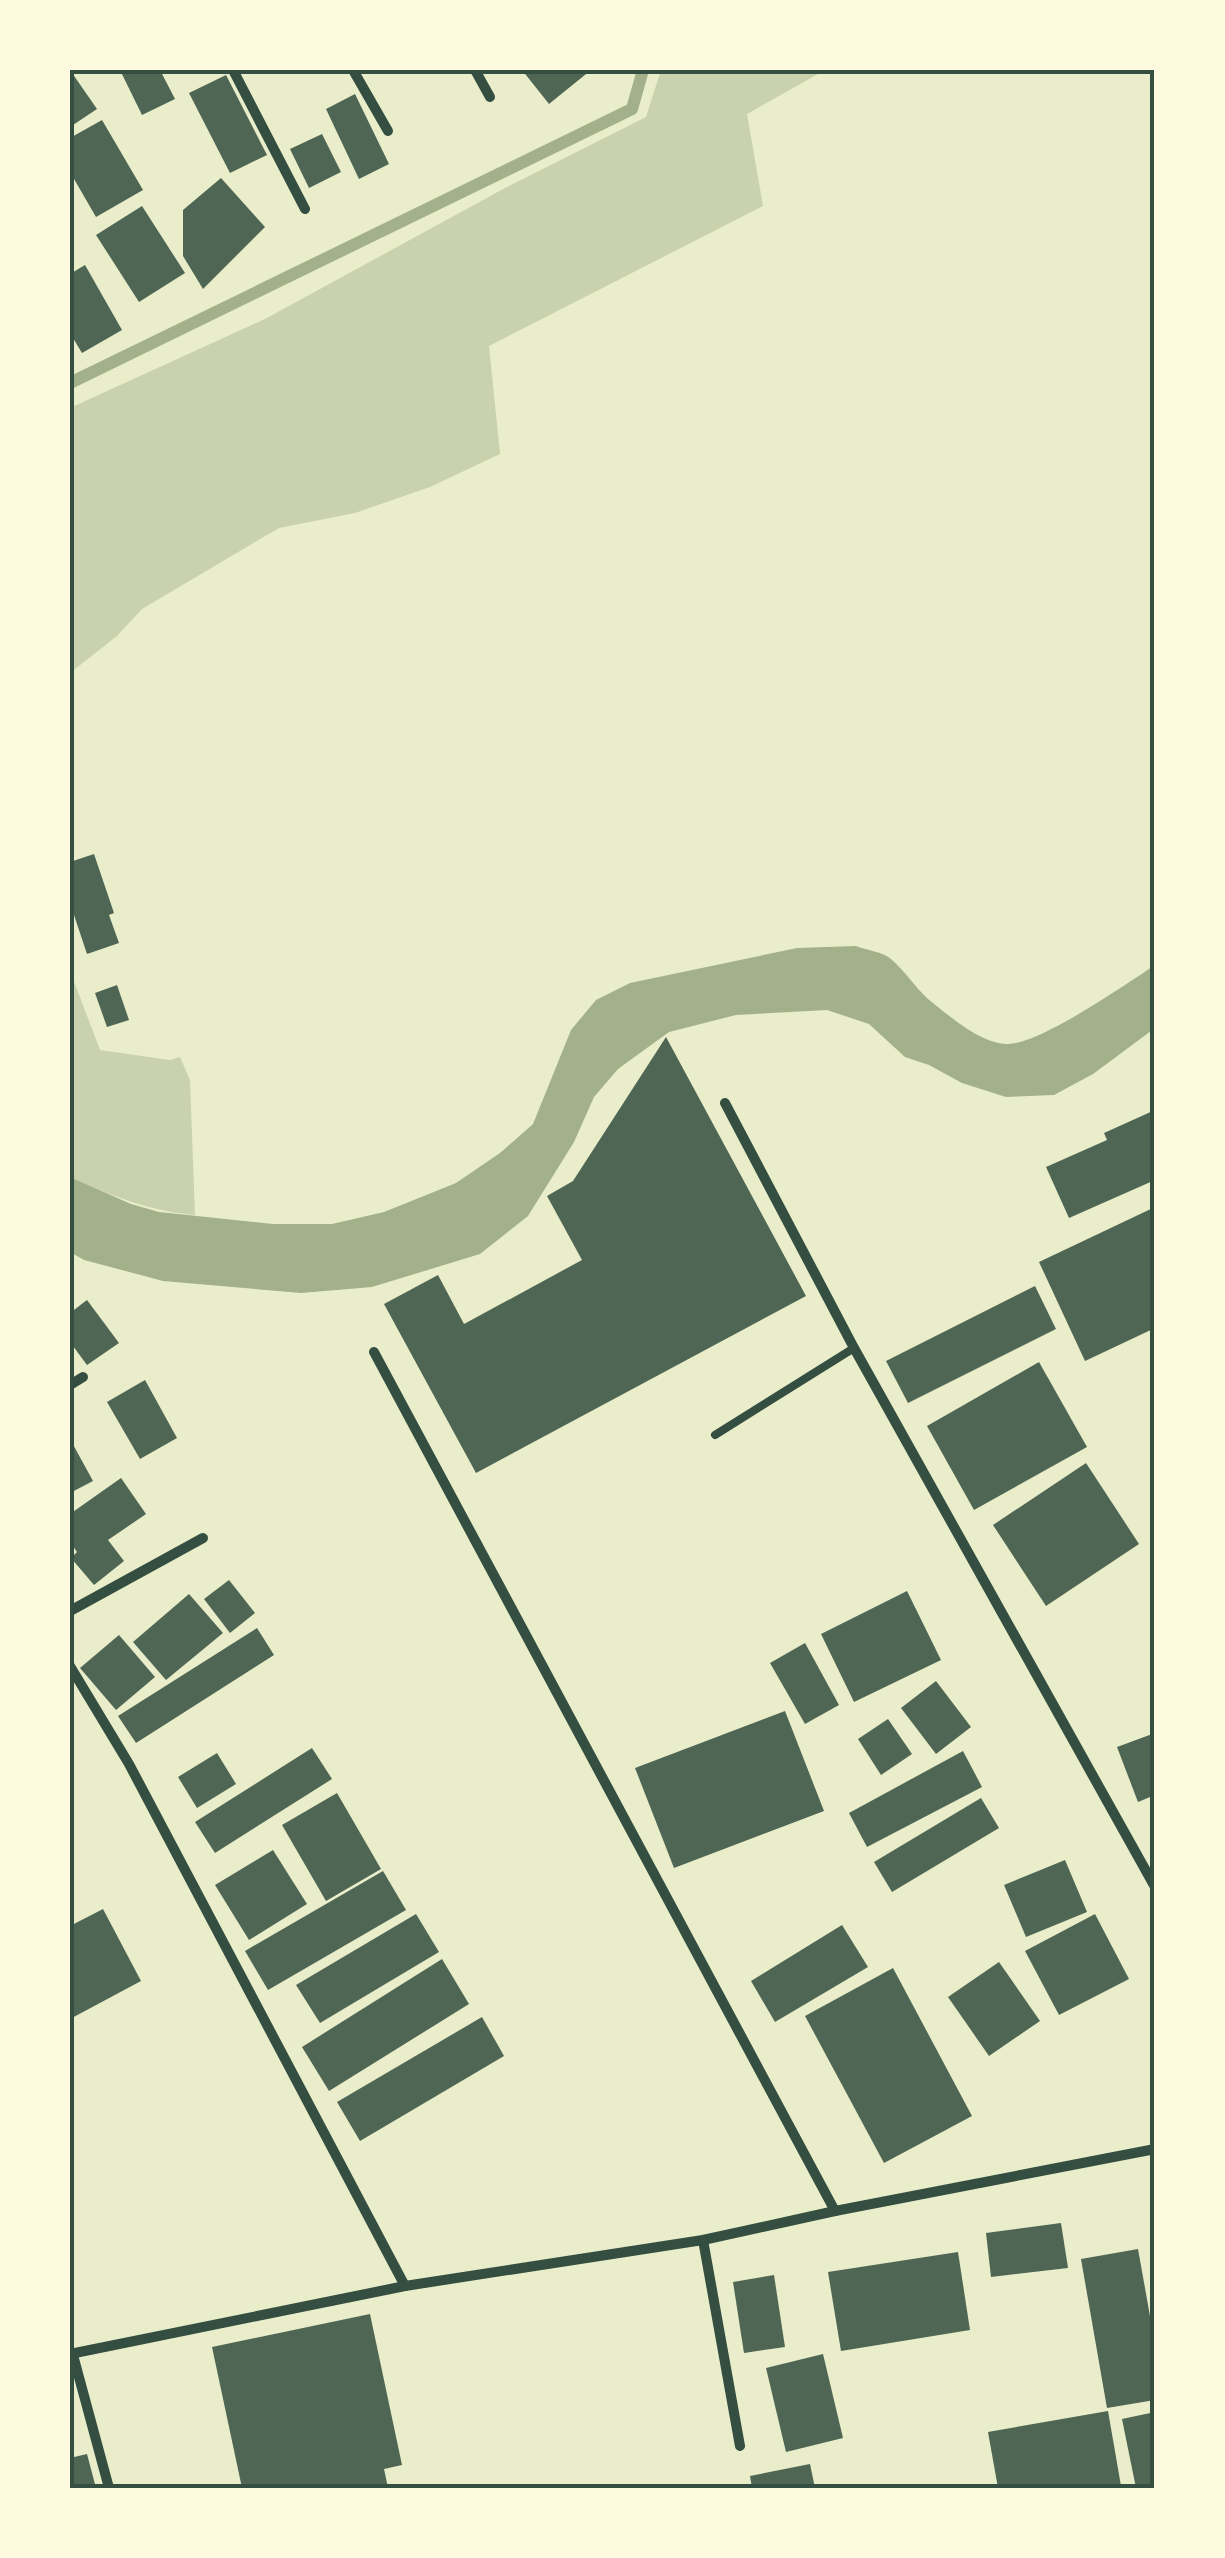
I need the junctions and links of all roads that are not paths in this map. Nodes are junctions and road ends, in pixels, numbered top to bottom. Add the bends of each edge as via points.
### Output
1 (234, 70) edge
2 (354, 70) edge
3 (475, 70) edge
4 (490, 97) dead end
5 (388, 130) dead end
6 (305, 209) dead end
7 (725, 1103) dead end
8 (854, 1348) junction
9 (374, 1352) dead end
10 (83, 1377) dead end
11 (70, 1385) edge
12 (716, 1435) dead end
13 (202, 1538) dead end
14 (70, 1611) edge
15 (70, 1666) edge
16 (1155, 1887) edge
17 (1155, 2149) edge
18 (835, 2211) junction
19 (704, 2240) junction
20 (406, 2286) junction
21 (72, 2354) edge
22 (740, 2446) dead end
23 (109, 2488) edge

1 - 6 street
2 - 5 street
3 - 4 street
7 - 8 street
8 - 12 lane
8 - 16 street
9 - 18 street
10 - 11 street
13 - 14 street
15 - 20 street via 129,1764
17 - 18 street
18 - 19 street
19 - 20 street
19 - 22 street
20 - 21 street
21 - 23 street

